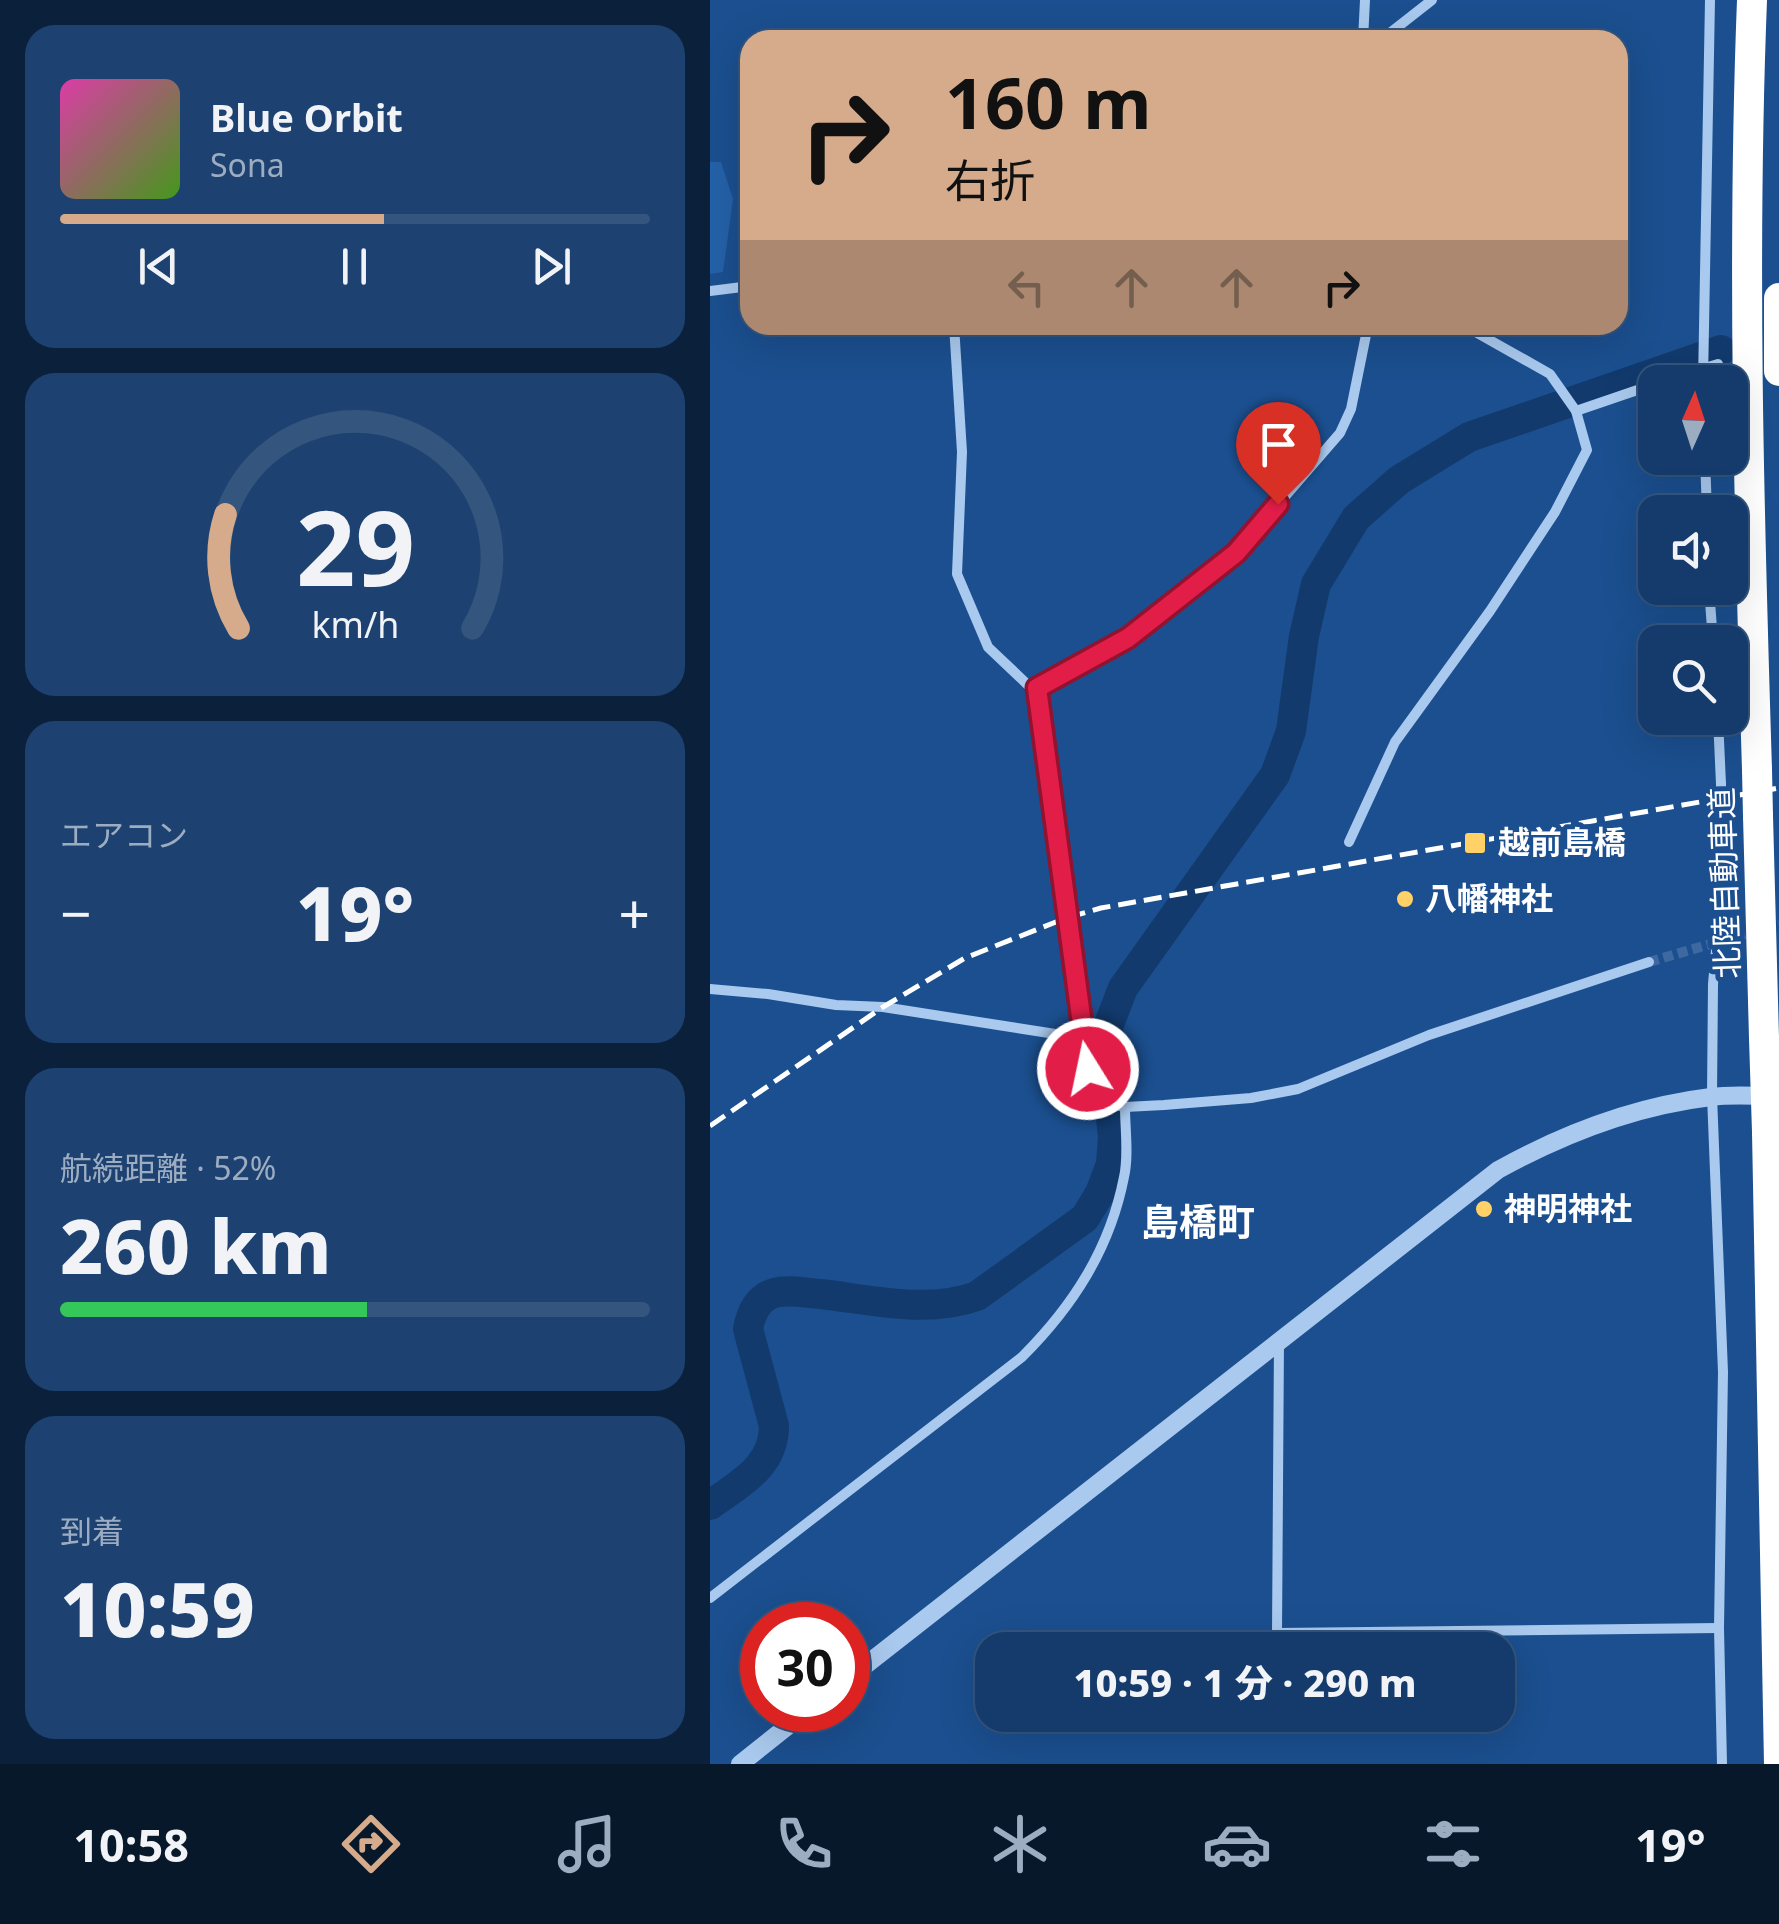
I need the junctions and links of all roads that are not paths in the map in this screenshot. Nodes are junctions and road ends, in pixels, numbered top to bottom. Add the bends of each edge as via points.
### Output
1 (1365, 0) edge
2 (1432, 0) edge
3 (1710, 0) edge
4 (1752, 0) edge
5 (1364, 30) edge
6 (1394, 30) edge
7 (740, 287) edge
8 (710, 291) edge
9 (1779, 298) edge
10 (955, 335) edge
11 (1366, 335) edge
12 (1481, 335) edge
13 (1703, 359) junction
14 (1718, 364) dead end
15 (1692, 365) edge
16 (1703, 365) edge
17 (1779, 371) edge
18 (1638, 389) edge
19 (1574, 408) junction
20 (1037, 688) junction
21 (1719, 735) edge
22 (1349, 842) dead end
23 (1649, 962) tunnel mouth
24 (710, 990) edge
25 (1081, 1038) junction
26 (1712, 1096) junction
27 (1779, 1096) edge
28 (1120, 1106) junction
29 (1280, 1339) junction
30 (1774, 1477) junction
31 (710, 1598) edge
32 (1720, 1628) junction
33 (870, 1662) edge
34 (780, 1732) edge
35 (740, 1764) edge
36 (1722, 1764) edge
37 (1763, 1764) edge
38 (1778, 1764) edge

1 - 5 street
2 - 6 street
3 - 13 street
4 - 30 highway, 北陸自動車道, bridge via 1750,552
7 - 8 street
9 - 17 highway
10 - 20 street via 962,452 956,574 988,647
11 - 20 street via 1340,433 1236,553 1128,638
12 - 19 street via 1550,374
13 - 14 street
13 - 15 street
13 - 16 street
18 - 19 street
19 - 22 street via 1587,450 1555,512 1394,742
20 - 25 street
21 - 26 street, bridge via 1723,872
23 - 28 street via 1429,1035 1298,1089
24 - 25 street via 884,1007
25 - 28 street via 1094,1100
26 - 27 street
26 - 29 street via 1615,1119 1526,1154 1447,1207
26 - 32 street via 1724,1372
28 - 31 street via 1125,1174 1103,1249 1054,1325
29 - 32 street via 1277,1633
29 - 33 street
30 - 37 highway
30 - 38 highway, 北陸自動車道
32 - 36 street
34 - 35 street

